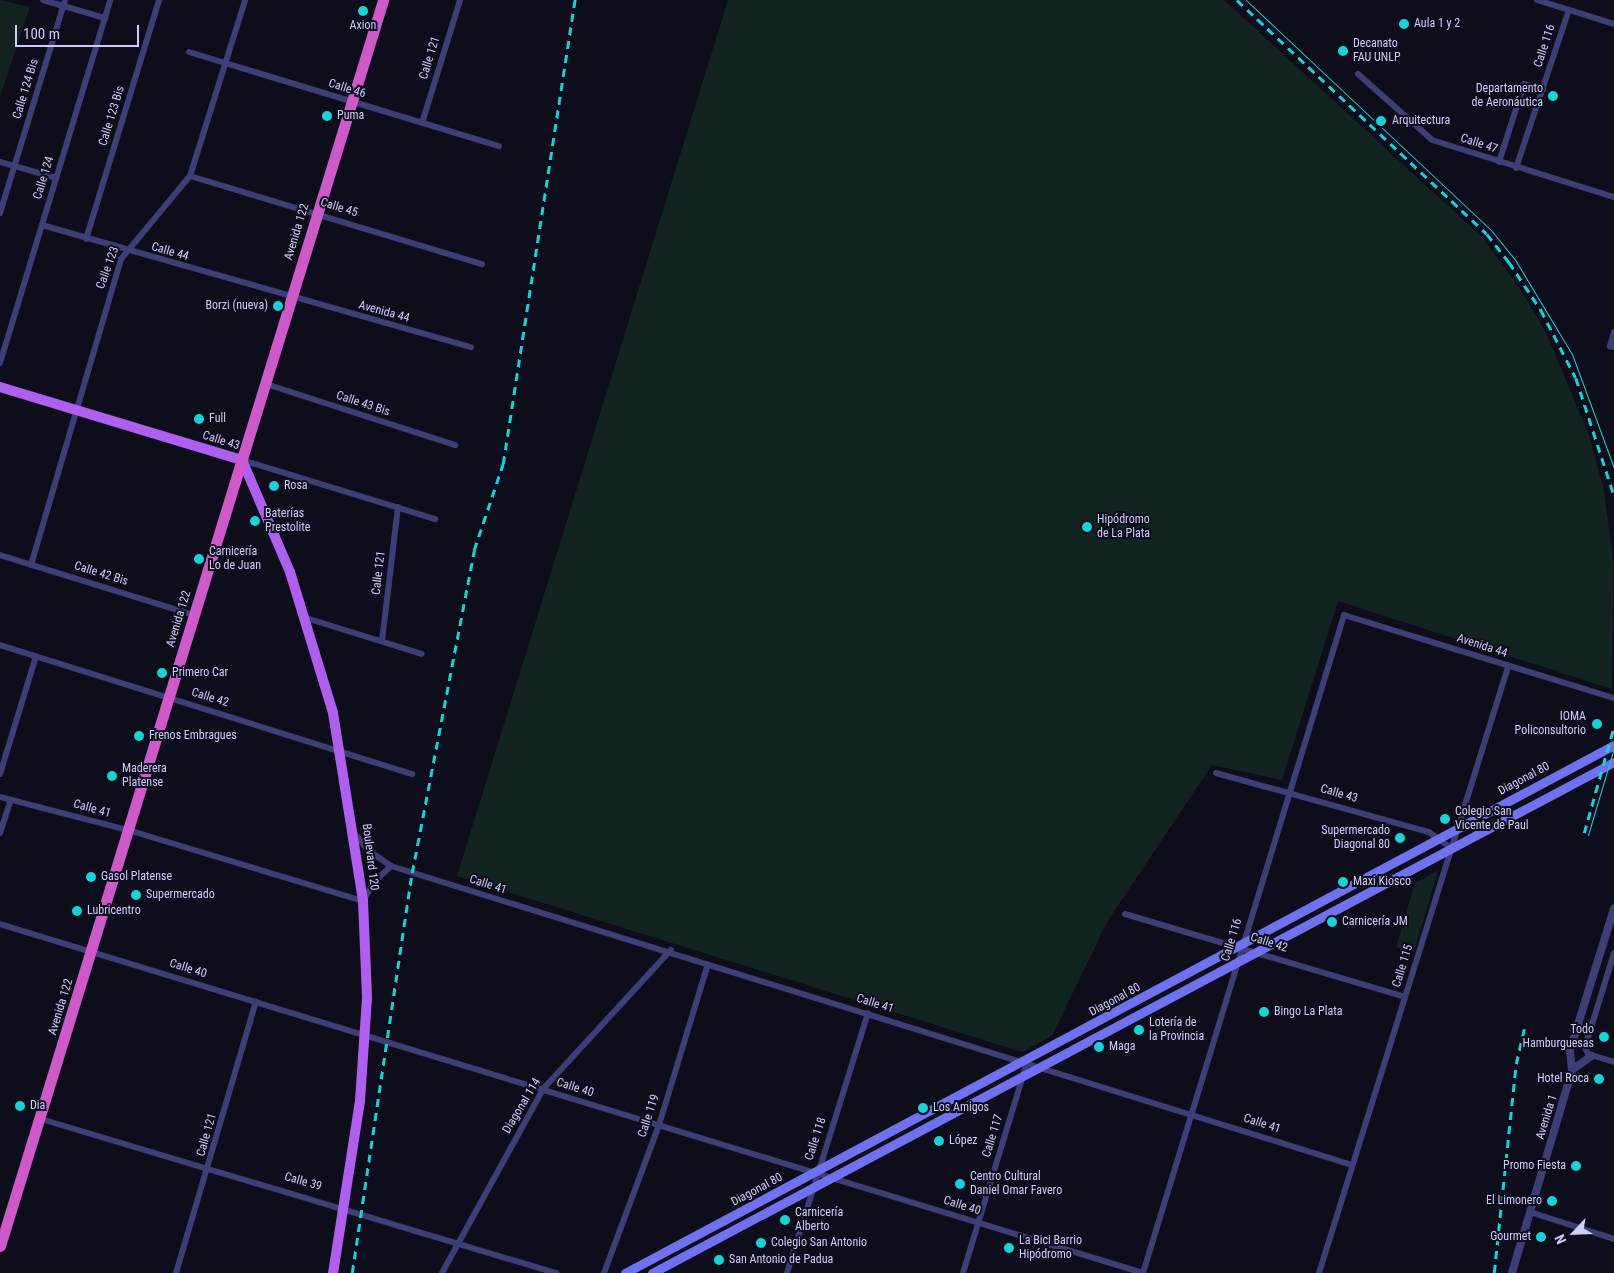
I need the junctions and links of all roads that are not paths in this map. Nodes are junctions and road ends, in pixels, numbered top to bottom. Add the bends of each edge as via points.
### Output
1 (43, 0) edge
2 (110, 0) edge
3 (159, 0) edge
4 (245, 0) edge
5 (382, 0) edge
6 (460, 0) edge
7 (1537, 0) edge
8 (64, 3) edge
9 (1569, 10) junction
10 (105, 18) junction
11 (1614, 24) edge
12 (189, 52) dead end
13 (226, 64) junction
14 (1358, 74) dead end
15 (1543, 90) junction
16 (351, 102) junction
17 (422, 123) junction
18 (499, 146) dead end
19 (0, 162) edge
20 (1499, 162) junction
21 (14, 166) junction
22 (1516, 168) junction
23 (190, 176) junction
24 (56, 178) junction
25 (1614, 197) edge
26 (0, 213) edge
27 (318, 213) junction
28 (42, 225) junction
29 (86, 239) junction
30 (125, 251) junction
31 (482, 264) dead end
32 (292, 298) junction
33 (1614, 332) edge
34 (471, 347) dead end
35 (1612, 347) edge
36 (0, 363) edge
37 (266, 384) junction
38 (0, 387) edge
39 (77, 410) junction
40 (455, 445) dead end
41 (242, 460) junction
42 (398, 508) junction
43 (435, 519) dead end
44 (0, 555) edge
45 (31, 565) junction
46 (194, 615) junction
47 (1344, 615) joint
48 (306, 618) junction
49 (382, 641) junction
50 (0, 645) edge
51 (422, 654) dead end
52 (36, 656) junction
53 (1508, 667) junction
54 (169, 698) junction
55 (1614, 698) edge
56 (1614, 745) edge
57 (340, 749) junction
58 (1614, 762) edge
59 (1216, 773) dead end
60 (0, 774) edge
61 (412, 774) dead end
62 (1290, 792) junction
63 (0, 798) edge
64 (11, 800) junction
65 (128, 830) junction
66 (1457, 830) junction
67 (0, 833) edge
68 (355, 834) junction
69 (1439, 839) junction
70 (1452, 848) junction
71 (391, 866) junction
72 (363, 901) junction
73 (1614, 909) edge
74 (1125, 914) dead end
75 (0, 924) edge
76 (1242, 946) junction
77 (671, 950) junction
78 (1254, 950) junction
79 (92, 952) junction
80 (1614, 953) edge
81 (1238, 959) junction
82 (708, 964) junction
83 (1405, 997) junction
84 (256, 1002) junction
85 (868, 1013) junction
86 (365, 1035) junction
87 (1591, 1056) junction
88 (1027, 1062) junction
89 (1614, 1062) edge
90 (1043, 1066) junction
91 (1572, 1070) junction
92 (1023, 1077) junction
93 (543, 1090) junction
94 (1192, 1113) junction
95 (41, 1118) junction
96 (659, 1125) junction
97 (1352, 1165) junction
98 (210, 1167) junction
99 (817, 1172) junction
100 (831, 1178) junction
101 (814, 1187) junction
102 (345, 1206) junction
103 (1530, 1212) junction
104 (978, 1222) junction
105 (1614, 1238) edge
106 (455, 1242) junction
107 (0, 1246) edge
108 (176, 1273) edge
109 (333, 1273) edge
110 (442, 1273) edge
111 (556, 1273) edge
112 (604, 1273) edge
113 (625, 1273) edge
114 (652, 1273) edge
115 (787, 1273) edge
116 (963, 1273) edge
117 (1143, 1273) edge
118 (1319, 1273) edge
119 (1512, 1273) edge

1 - 8 street
2 - 10 street, Calle 124
3 - 29 street, Calle 123 Bis
4 - 13 street, Calle 123
5 - 16 highway, Avenida 122
6 - 17 street, Calle 121
7 - 9 street
8 - 10 street
8 - 21 street, Calle 124 Bis
9 - 11 street
9 - 15 street, Calle 116
10 - 24 street, Calle 124
12 - 13 street, Calle 46
13 - 16 street, Calle 46
13 - 23 street, Calle 123
14 - 20 street, Calle 47 via 1432,140
15 - 20 street via 1524,84
15 - 22 street, Calle 116
16 - 17 street, Calle 46
16 - 27 highway, Avenida 122
17 - 18 street, Calle 46
19 - 21 street
20 - 22 street, Calle 47
21 - 24 street
21 - 26 street, Calle 124 Bis
22 - 25 street, Calle 47
23 - 27 street, Calle 45
23 - 30 street, Calle 123
24 - 28 street, Calle 124
27 - 31 street, Calle 45
27 - 32 highway, Avenida 122
28 - 29 street, Calle 44
28 - 36 street, Calle 124
29 - 30 street, Calle 44
30 - 32 street, Calle 44
30 - 39 street, Calle 123
32 - 34 street, Avenida 44
32 - 37 highway, Avenida 122
33 - 35 street
37 - 40 street, Calle 43 Bis
37 - 41 highway, Avenida 122
38 - 39 main road, Calle 43
39 - 41 main road, Calle 43
39 - 45 street, Calle 123
41 - 42 street, Calle 43
41 - 46 highway, Avenida 122
41 - 48 main road, Boulevard 120
42 - 43 street, Calle 43
42 - 49 street, Calle 121
44 - 45 street, Calle 42 Bis
45 - 46 street, Calle 42 Bis
46 - 54 highway, Avenida 122
47 - 53 street, Avenida 44
47 - 62 street, Calle 116
48 - 49 street
48 - 57 main road, Boulevard 120
49 - 51 street
50 - 52 street, Calle 42
52 - 54 street, Calle 42
52 - 60 street
53 - 55 street, Avenida 44
53 - 66 street, Calle 115
54 - 57 street, Calle 42
54 - 65 highway, Avenida 122
56 - 66 main road, Diagonal 80
57 - 61 street, Calle 42
57 - 68 main road, Boulevard 120
58 - 70 main road, Diagonal 80
59 - 62 street, Calle 43
62 - 69 street, Calle 43
62 - 76 street, Calle 116
63 - 64 street, Calle 41
64 - 65 street, Calle 41
64 - 67 street
65 - 72 street, Calle 41
65 - 79 highway, Avenida 122
66 - 69 main road, Diagonal 80
66 - 70 street, Calle 115
68 - 71 street, Calle 41 via 368,850
68 - 72 main road, Boulevard 120
69 - 70 street, Calle 43
69 - 76 main road, Diagonal 80
70 - 78 main road, Diagonal 80
70 - 83 street, Calle 115
71 - 72 street via 374,881
71 - 77 street, Calle 41
72 - 86 main road, Boulevard 120
73 - 91 street, Avenida 1 via 1570,1050
74 - 76 street, Calle 42
75 - 79 street, Calle 40
76 - 78 street, Calle 42
76 - 81 street, Calle 116
76 - 88 main road, Diagonal 80
77 - 82 street, Calle 41
77 - 93 street, Diagonal 114
78 - 81 main road, Diagonal 80
78 - 83 street, Calle 42
79 - 84 street, Calle 40
79 - 95 highway, Avenida 122
80 - 87 street via 1585,1046
81 - 90 main road, Diagonal 80
81 - 94 street, Calle 116
82 - 85 street, Calle 41
82 - 96 street, Calle 119
83 - 97 street, Calle 115
84 - 86 street, Calle 40
84 - 98 street, Calle 121
85 - 88 street, Calle 41
85 - 99 street, Calle 118
86 - 93 street, Calle 40
86 - 102 main road, Boulevard 120
87 - 89 street
87 - 91 street
88 - 90 street, Calle 41
88 - 92 street, Calle 117
88 - 99 main road, Diagonal 80
90 - 92 main road, Diagonal 80
90 - 94 street, Calle 41
91 - 103 street, Avenida 1
92 - 100 main road, Diagonal 80
92 - 104 street, Calle 117
93 - 96 street, Calle 40
93 - 106 street, Diagonal 114
94 - 97 street, Calle 41
94 - 117 street, Calle 116
95 - 98 street, Calle 39
95 - 107 highway, Avenida 122
96 - 99 street, Calle 40
96 - 112 street, Calle 119
97 - 118 street, Calle 115
98 - 102 street, Calle 39
98 - 108 street, Calle 121
99 - 100 street, Calle 40
99 - 101 street, Calle 118
99 - 113 main road, Diagonal 80
100 - 101 main road, Diagonal 80
100 - 104 street, Calle 40
101 - 114 main road, Diagonal 80
101 - 115 street, Calle 118
102 - 106 street, Calle 39
102 - 109 main road, Boulevard 120
103 - 105 street
103 - 119 street, Avenida 1
104 - 116 street, Calle 117
104 - 117 street, Calle 40
106 - 110 street, Diagonal 114
106 - 111 street, Calle 39

